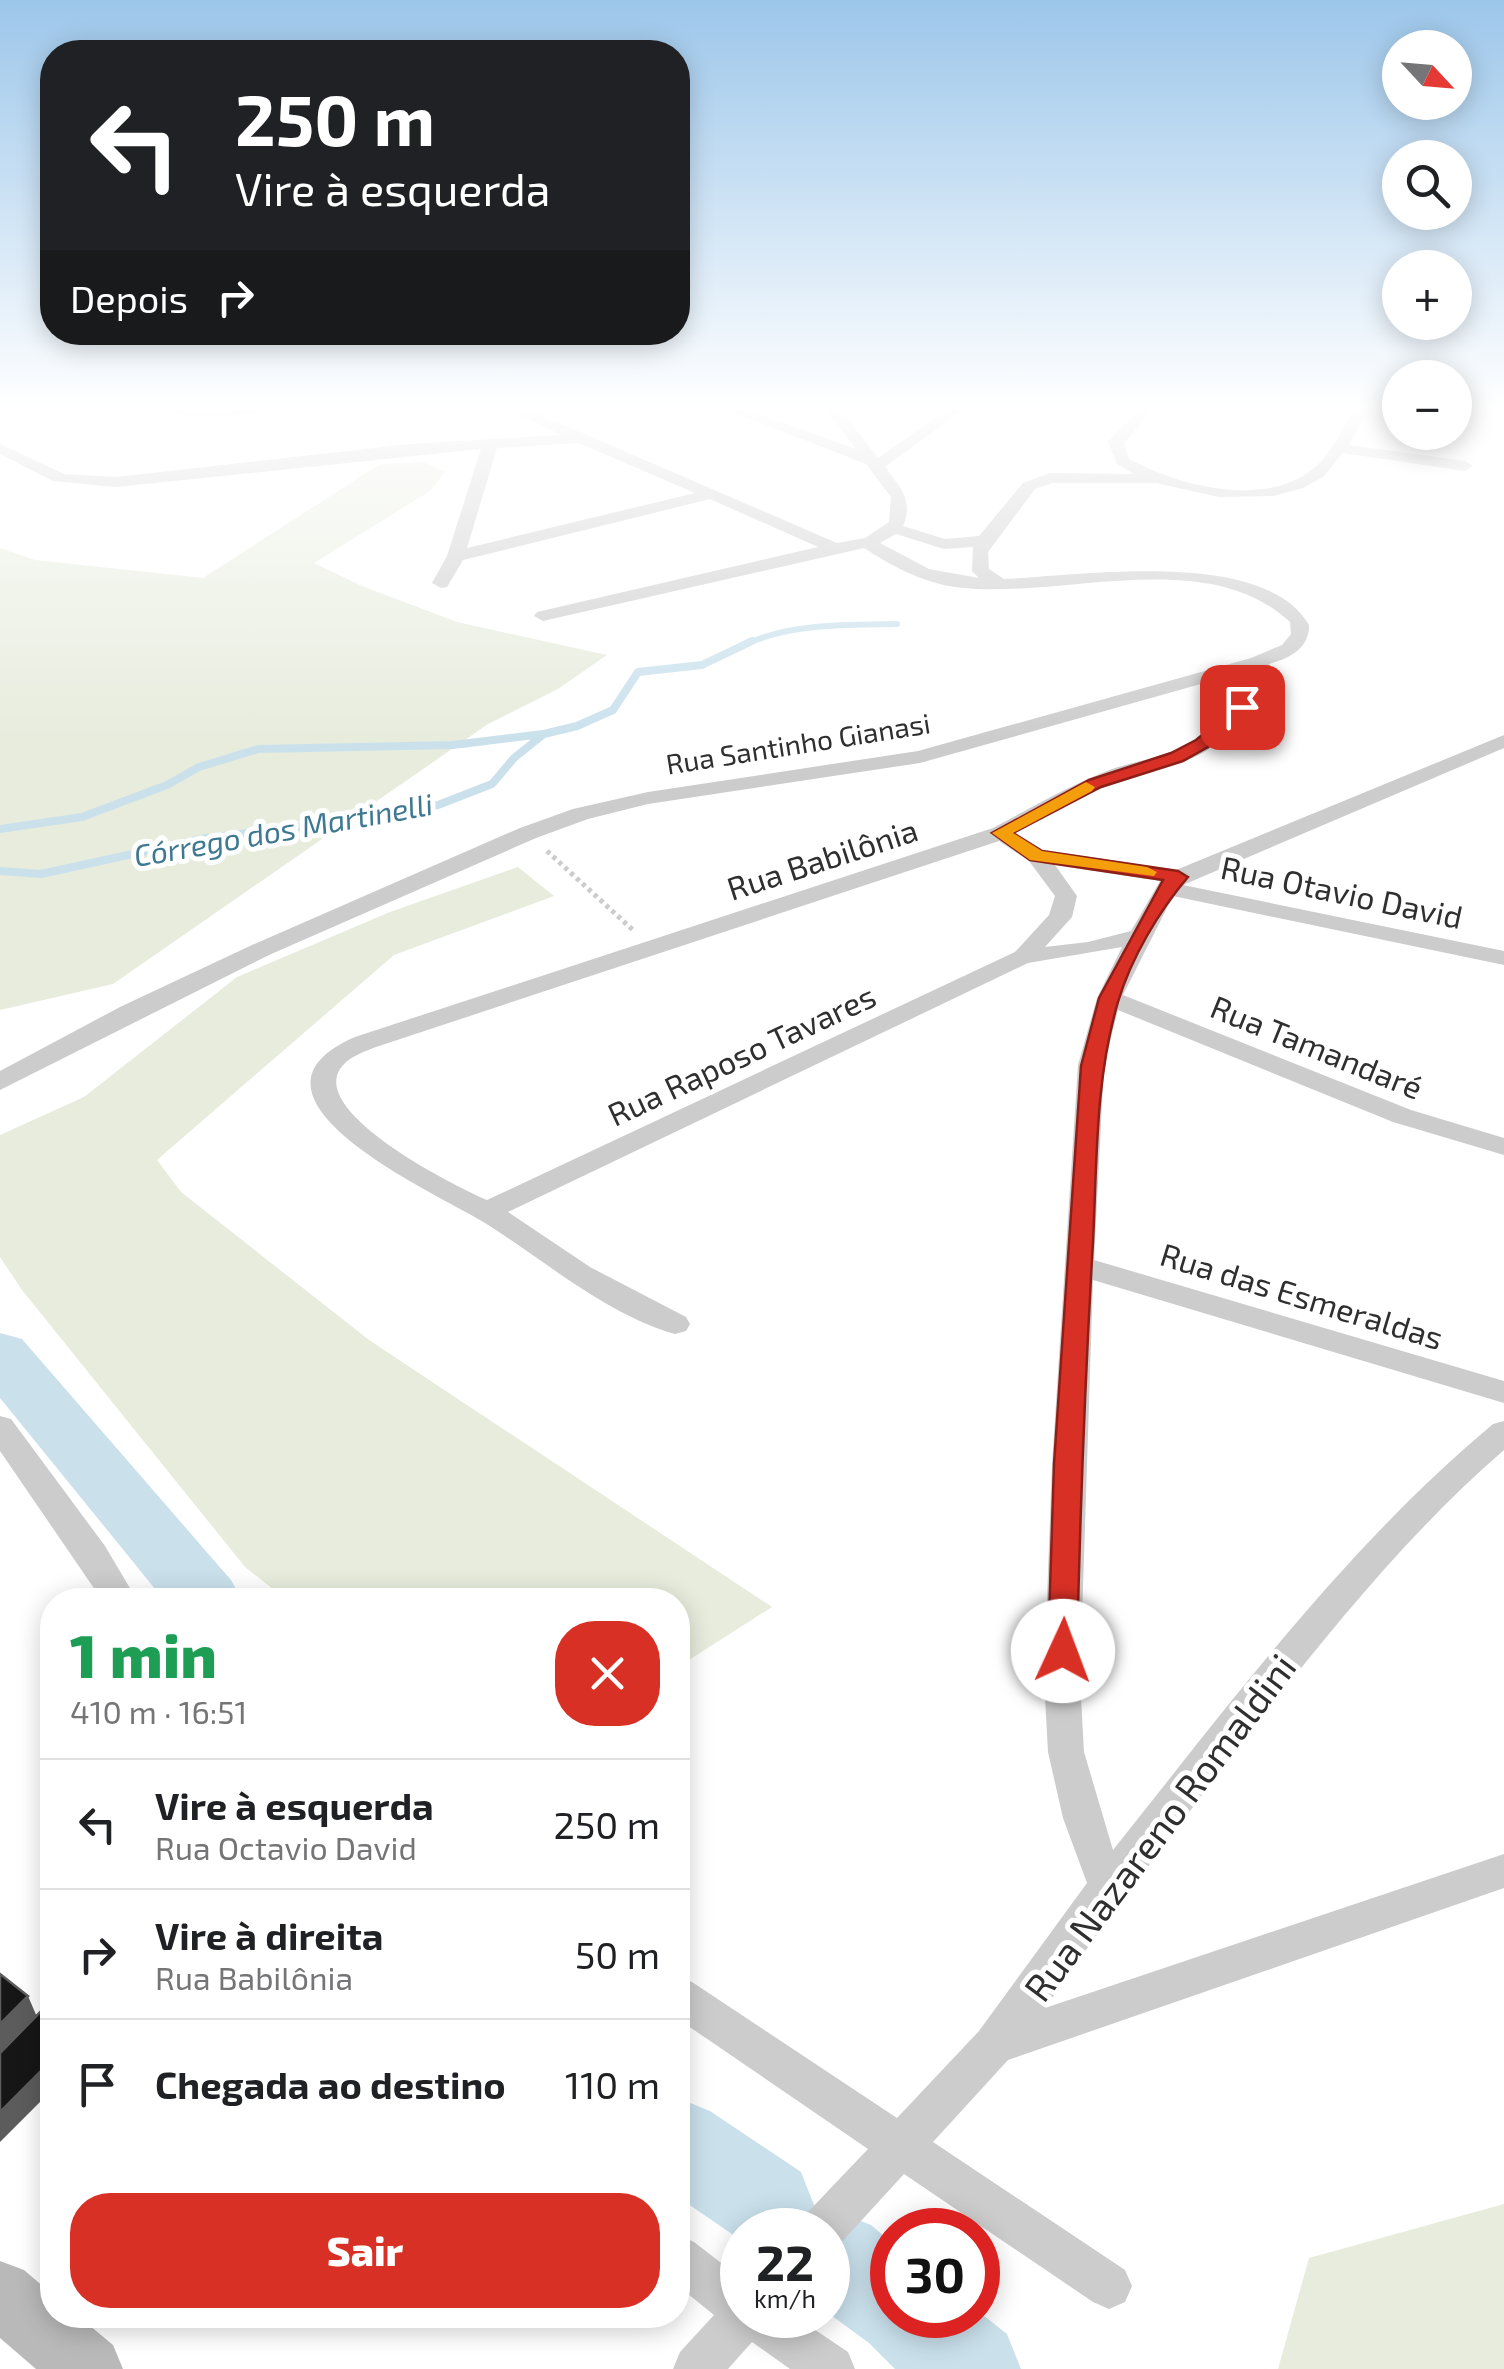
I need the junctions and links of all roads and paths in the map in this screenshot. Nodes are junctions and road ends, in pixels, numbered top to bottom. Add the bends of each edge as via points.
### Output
1 (467, 521) edge
2 (602, 521) edge
3 (772, 521) edge
4 (897, 521) edge
5 (1000, 521) edge
6 (892, 528) junction
7 (984, 542) junction
8 (869, 544) junction
9 (835, 548) junction
10 (456, 556) junction
11 (441, 583) dead end
12 (998, 583) junction
13 (543, 616) dead end
14 (1258, 662) junction
15 (1504, 741) edge
16 (528, 833) junction
17 (1000, 833) junction
18 (1036, 856) junction
19 (1172, 882) junction
20 (1138, 936) junction
21 (652, 948) junction
22 (1023, 957) junction
23 (1504, 958) edge
24 (1109, 998) junction
25 (0, 1082) edge
26 (1504, 1147) edge
27 (488, 1211) junction
28 (1080, 1266) junction
29 (675, 1324) dead end
30 (1504, 1392) edge
31 (0, 1427) edge
32 (1504, 1432) edge
33 (113, 1588) edge
34 (1504, 1871) edge
35 (1108, 1886) junction
36 (690, 2004) edge
37 (994, 2044) junction
38 (898, 2146) junction
39 (842, 2208) edge
40 (690, 2267) edge
41 (1109, 2286) dead end
42 (720, 2291) edge
43 (0, 2294) edge
44 (40, 2327) edge
45 (41, 2328) edge
46 (727, 2338) edge
47 (784, 2338) edge
48 (90, 2369) edge
49 (697, 2369) edge
50 (831, 2369) edge

1 - 10 street
2 - 10 street
3 - 9 street
4 - 6 street
5 - 7 street
6 - 7 street via 944,544
6 - 8 street
7 - 12 street via 978,566
8 - 9 street
8 - 12 street, Rua Santinho Gianasi via 935,578
9 - 13 street
10 - 11 street
12 - 14 street, Rua Santinho Gianasi via 1165,576 1238,586 1286,610 1302,628 1285,652
14 - 16 street, Rua Santinho Gianasi via 920,757 648,798
14 - 17 street, Rua Babilônia via 1264,679 1202,744 1066,796
15 - 19 street
16 - 21 path
16 - 25 street, Rua Santinho Gianasi via 211,970
17 - 18 street, Rua Raposo Tavares
17 - 21 street, Rua Babilônia
18 - 19 street, Rua Otavio David
18 - 22 street, Rua Raposo Tavares via 1066,896 1060,917
19 - 20 street
19 - 23 street, Rua Otavio David
20 - 22 street, Rua Raposo Tavares
20 - 24 street
21 - 27 street, Rua Babilônia via 349,1048 333,1061 323,1080 334,1111 396,1161
22 - 27 street, Rua Raposo Tavares
24 - 26 street, Rua Tamandaré via 1402,1116
24 - 28 street via 1092,1066
27 - 29 street via 580,1274
28 - 30 street, Rua das Esmeraldas
28 - 35 street via 1062,1679 1066,1752
31 - 33 street
32 - 35 street, Rua Nazareno Romaldini via 1450,1478 1324,1612
34 - 37 street
35 - 37 street, Rua Nazareno Romaldini
36 - 38 street
37 - 38 street, Rua Nazareno Romaldini
38 - 39 street, Rua Nazareno Romaldini
38 - 41 street
40 - 42 street
43 - 44 main road
45 - 48 main road
46 - 49 street
47 - 50 street

